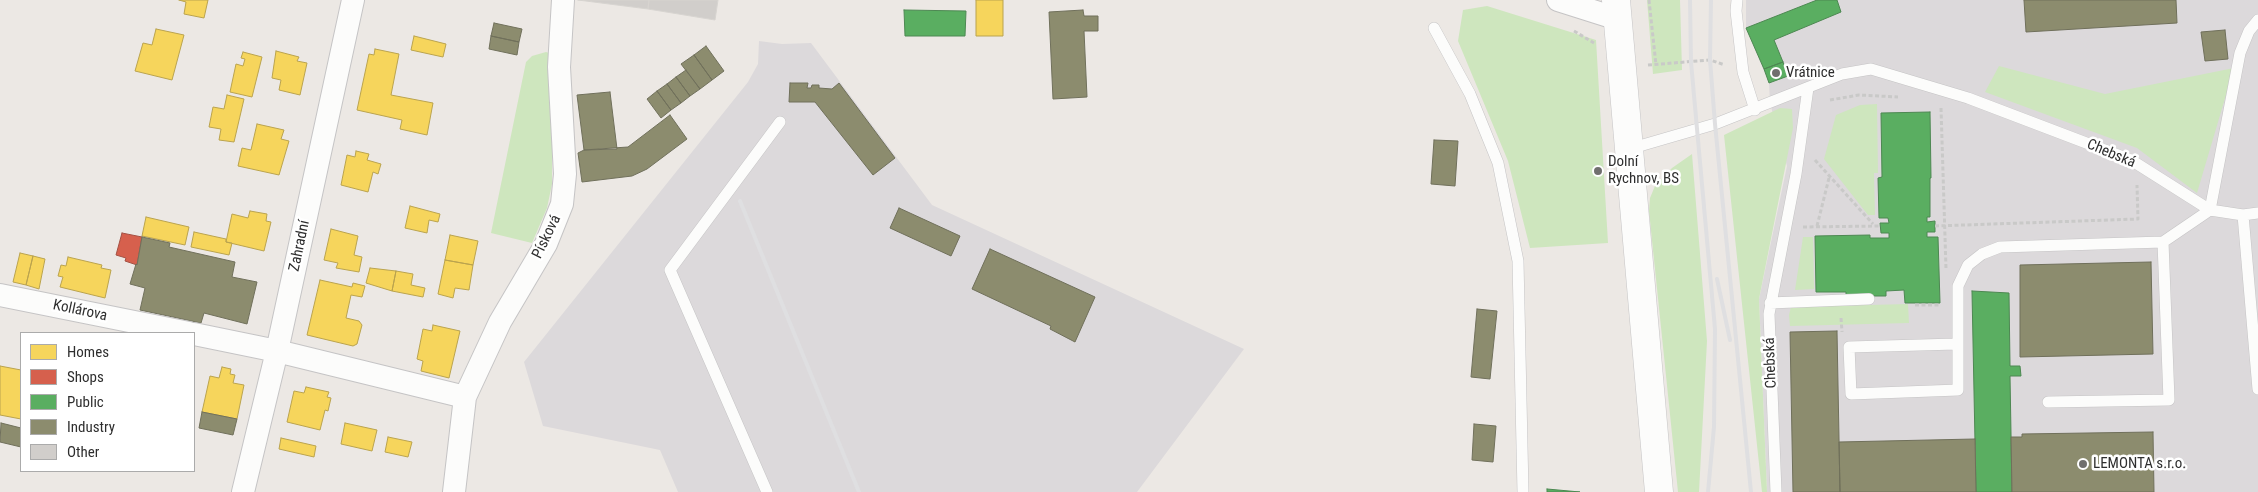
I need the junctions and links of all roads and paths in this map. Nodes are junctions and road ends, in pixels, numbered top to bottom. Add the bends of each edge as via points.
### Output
1 (353, 0) edge
2 (563, 0) edge
3 (1558, 0) edge
4 (1650, 0) edge
5 (1737, 0) edge
6 (1617, 9) edge
7 (2258, 20) edge
8 (1434, 28) dead end
9 (1656, 65) junction
10 (1622, 67) junction
11 (1743, 72) junction
12 (1808, 88) junction
13 (1904, 97) dead end
14 (1825, 102) dead end
15 (1937, 104) dead end
16 (1755, 110) junction
17 (780, 122) dead end
18 (1629, 149) junction
19 (1812, 157) dead end
20 (2136, 164) junction
21 (1829, 178) junction
22 (2210, 210) junction
23 (2258, 213) edge
24 (2243, 215) junction
25 (1873, 225) junction
26 (1817, 226) junction
27 (1880, 226) dead end
28 (1935, 226) dead end
29 (1945, 226) junction
30 (1800, 228) dead end
31 (2163, 242) junction
32 (0, 295) edge
33 (1869, 299) dead end
34 (1770, 302) junction
35 (1947, 304) dead end
36 (1915, 305) dead end
37 (184, 332) edge
38 (195, 334) edge
39 (1956, 344) junction
40 (277, 351) junction
41 (2258, 388) edge
42 (465, 398) junction
43 (2048, 402) dead end
44 (243, 492) edge
45 (454, 492) edge
46 (767, 492) edge
47 (1523, 492) edge
48 (1659, 492) edge
49 (1776, 492) edge

1 - 40 street, Zahradní
2 - 42 street, Písková via 559,67 565,168 562,204 546,244 500,322
3 - 6 street
4 - 9 path
5 - 11 lane
6 - 10 street
7 - 22 lane via 2249,31 2240,53
8 - 47 lane via 1470,94 1498,163 1518,261
9 - 10 path
9 - 11 path via 1710,60
10 - 18 street
11 - 16 lane
12 - 16 lane, Chebská
12 - 20 lane, Chebská via 1842,74 1871,69 1968,98
12 - 34 lane, Chebská via 1796,174
13 - 14 path via 1859,95
15 - 29 path via 1943,110
16 - 18 lane, Chebská
17 - 46 lane via 670,270
18 - 48 street
19 - 21 path
20 - 22 lane, Chebská
20 - 29 path via 2138,219
21 - 25 path
21 - 26 path
22 - 24 lane, Chebská
22 - 31 lane
23 - 24 lane, Chebská
24 - 41 lane
25 - 26 path
25 - 27 path
26 - 30 path
28 - 29 path
31 - 39 lane via 2000,247 1982,254 1968,265 1958,286
31 - 43 lane via 2169,400
32 - 37 street, Kollárova
33 - 34 lane
34 - 49 lane, Chebská
35 - 36 path
38 - 40 street
39 - 39 lane via 1958,390 1851,394 1849,347
40 - 42 street
40 - 44 street, Zahradní
42 - 45 street, Písková

